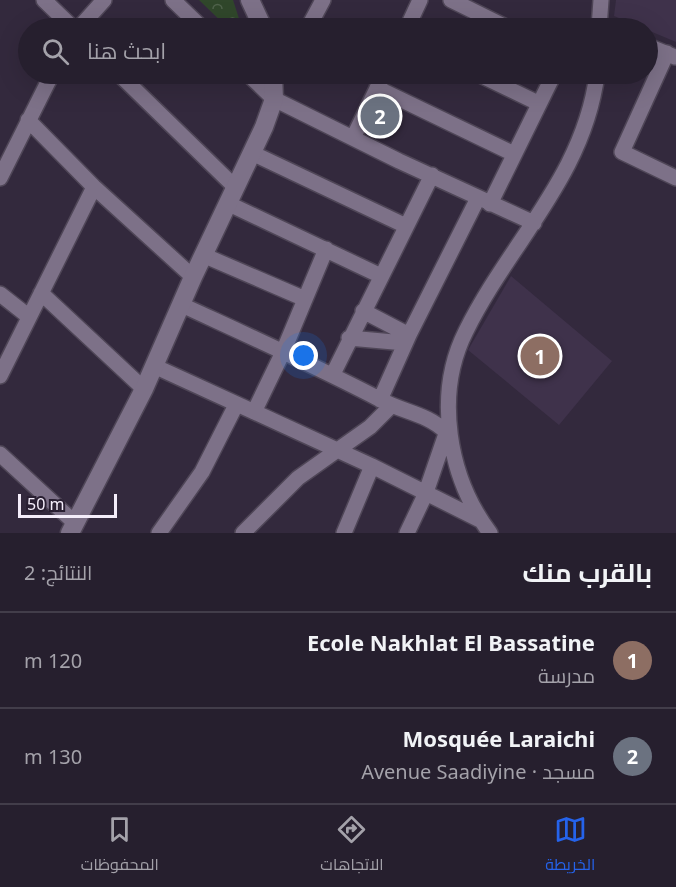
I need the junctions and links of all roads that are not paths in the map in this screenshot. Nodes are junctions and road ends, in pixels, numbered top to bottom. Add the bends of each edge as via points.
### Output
1 (44, 0) edge
2 (104, 0) edge
3 (173, 0) edge
4 (250, 0) edge
5 (323, 0) edge
6 (420, 0) edge
7 (451, 0) edge
8 (597, 1) edge
9 (63, 18) edge
10 (88, 18) edge
11 (192, 18) edge
12 (258, 18) edge
13 (313, 18) edge
14 (411, 18) edge
15 (488, 18) edge
16 (600, 18) edge
17 (671, 55) edge
18 (658, 81) edge
19 (47, 84) edge
20 (128, 84) edge
21 (259, 84) edge
22 (274, 84) edge
23 (379, 84) edge
24 (499, 84) edge
25 (548, 84) edge
26 (596, 84) edge
27 (656, 84) edge
28 (377, 88) junction
29 (274, 99) junction
30 (538, 103) junction
31 (28, 120) junction
32 (353, 138) junction
33 (252, 153) junction
34 (514, 154) junction
35 (432, 175) junction
36 (675, 175) edge
37 (0, 178) edge
38 (94, 186) junction
39 (231, 195) junction
40 (484, 201) junction
41 (534, 223) junction
42 (406, 226) junction
43 (326, 249) junction
44 (203, 255) junction
45 (381, 276) junction
46 (193, 277) junction
47 (41, 293) junction
48 (0, 294) edge
49 (305, 299) junction
50 (182, 305) junction
51 (363, 311) junction
52 (28, 316) junction
53 (350, 338) junction
54 (407, 339) junction
55 (283, 352) junction
56 (154, 366) junction
57 (333, 374) junction
58 (0, 376) edge
59 (144, 389) junction
60 (386, 402) junction
61 (236, 405) junction
62 (254, 412) junction
63 (447, 430) junction
64 (335, 449) junction
65 (0, 454) edge
66 (372, 466) junction
67 (425, 495) junction
68 (73, 528) edge
69 (483, 528) edge
70 (159, 533) edge
71 (243, 533) edge
72 (344, 533) edge
73 (407, 533) edge

1 - 9 street
2 - 10 street
3 - 11 street
4 - 12 main road
5 - 13 street
6 - 14 street
7 - 15 street
8 - 16 street
17 - 18 street
19 - 31 street
20 - 39 street
21 - 29 street
22 - 29 main road
23 - 28 street
24 - 30 street
25 - 30 street
26 - 41 street via 574,152
27 - 36 street via 622,152
28 - 32 street
28 - 34 street
29 - 32 street
29 - 33 main road
30 - 34 street
31 - 37 street
31 - 38 street
32 - 35 street
33 - 39 main road
33 - 42 street
34 - 40 street
35 - 40 street
35 - 42 street
38 - 46 street
38 - 47 street
39 - 43 street
39 - 44 main road
40 - 41 street
40 - 54 street
41 - 63 street via 466,332 452,379
42 - 45 street
43 - 45 street
43 - 49 street
44 - 46 main road
44 - 49 street
45 - 51 street
46 - 50 main road
47 - 52 street
47 - 59 street
48 - 52 street
49 - 55 street
50 - 55 street
50 - 56 main road
51 - 53 street
51 - 54 street
52 - 58 street
53 - 54 street
53 - 57 street
54 - 60 street
55 - 57 street
55 - 62 street
56 - 59 main road
56 - 61 street
57 - 60 street
59 - 68 main road
60 - 63 street
60 - 64 street via 370,427
61 - 62 street
61 - 70 street via 206,465
62 - 64 street
63 - 67 street
63 - 69 street via 467,495
64 - 66 street
64 - 71 street via 285,490
65 - 68 street
66 - 67 street
66 - 72 street
67 - 69 street
67 - 73 street

